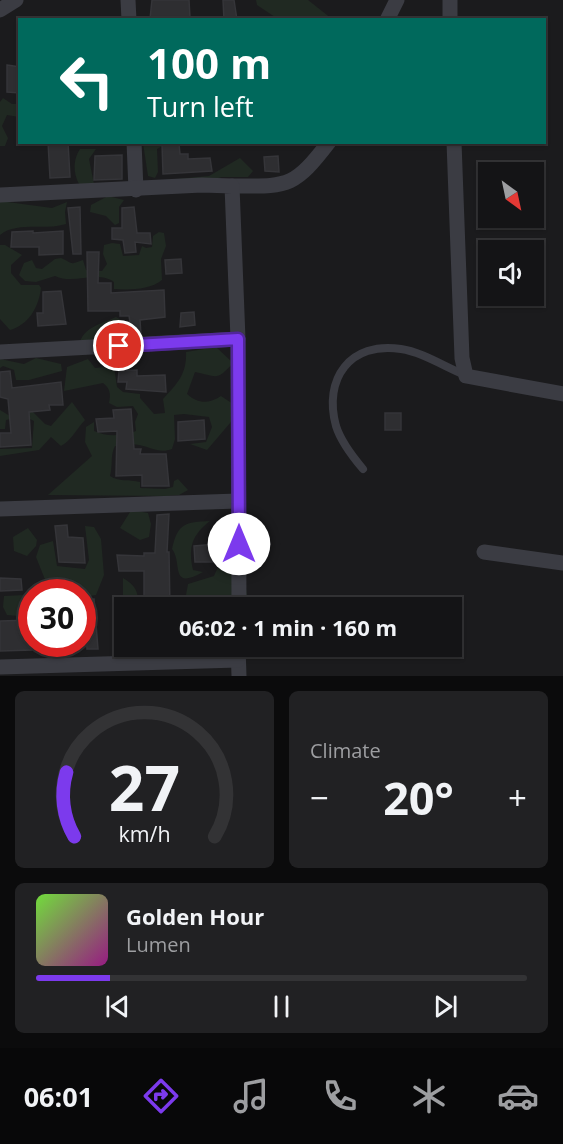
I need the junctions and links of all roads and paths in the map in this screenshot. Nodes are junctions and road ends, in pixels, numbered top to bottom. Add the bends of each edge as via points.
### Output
1 (16, 0) edge
2 (128, 0) edge
3 (397, 0) edge
4 (450, 0) edge
5 (0, 10) edge
6 (129, 18) edge
7 (388, 18) edge
8 (450, 18) edge
9 (134, 144) edge
10 (327, 144) edge
11 (454, 144) edge
12 (232, 186) junction
13 (136, 190) junction
14 (0, 195) edge
15 (238, 339) junction
16 (0, 352) edge
17 (466, 376) junction
18 (563, 394) edge
19 (363, 468) dead end
20 (238, 501) junction
21 (0, 509) edge
22 (484, 552) dead end
23 (563, 563) edge
24 (239, 597) edge
25 (238, 661) edge
26 (0, 667) edge

1 - 5 street
2 - 6 street
3 - 7 street
4 - 8 street
9 - 13 street
10 - 12 street via 298,178 287,183
11 - 17 street via 462,358
12 - 13 street
12 - 15 street
13 - 14 street
15 - 16 street
15 - 20 street
17 - 18 street
17 - 19 lane via 402,349 379,348 347,362 337,377 332,404 343,442
20 - 21 street
20 - 24 street
22 - 23 street
25 - 26 street

